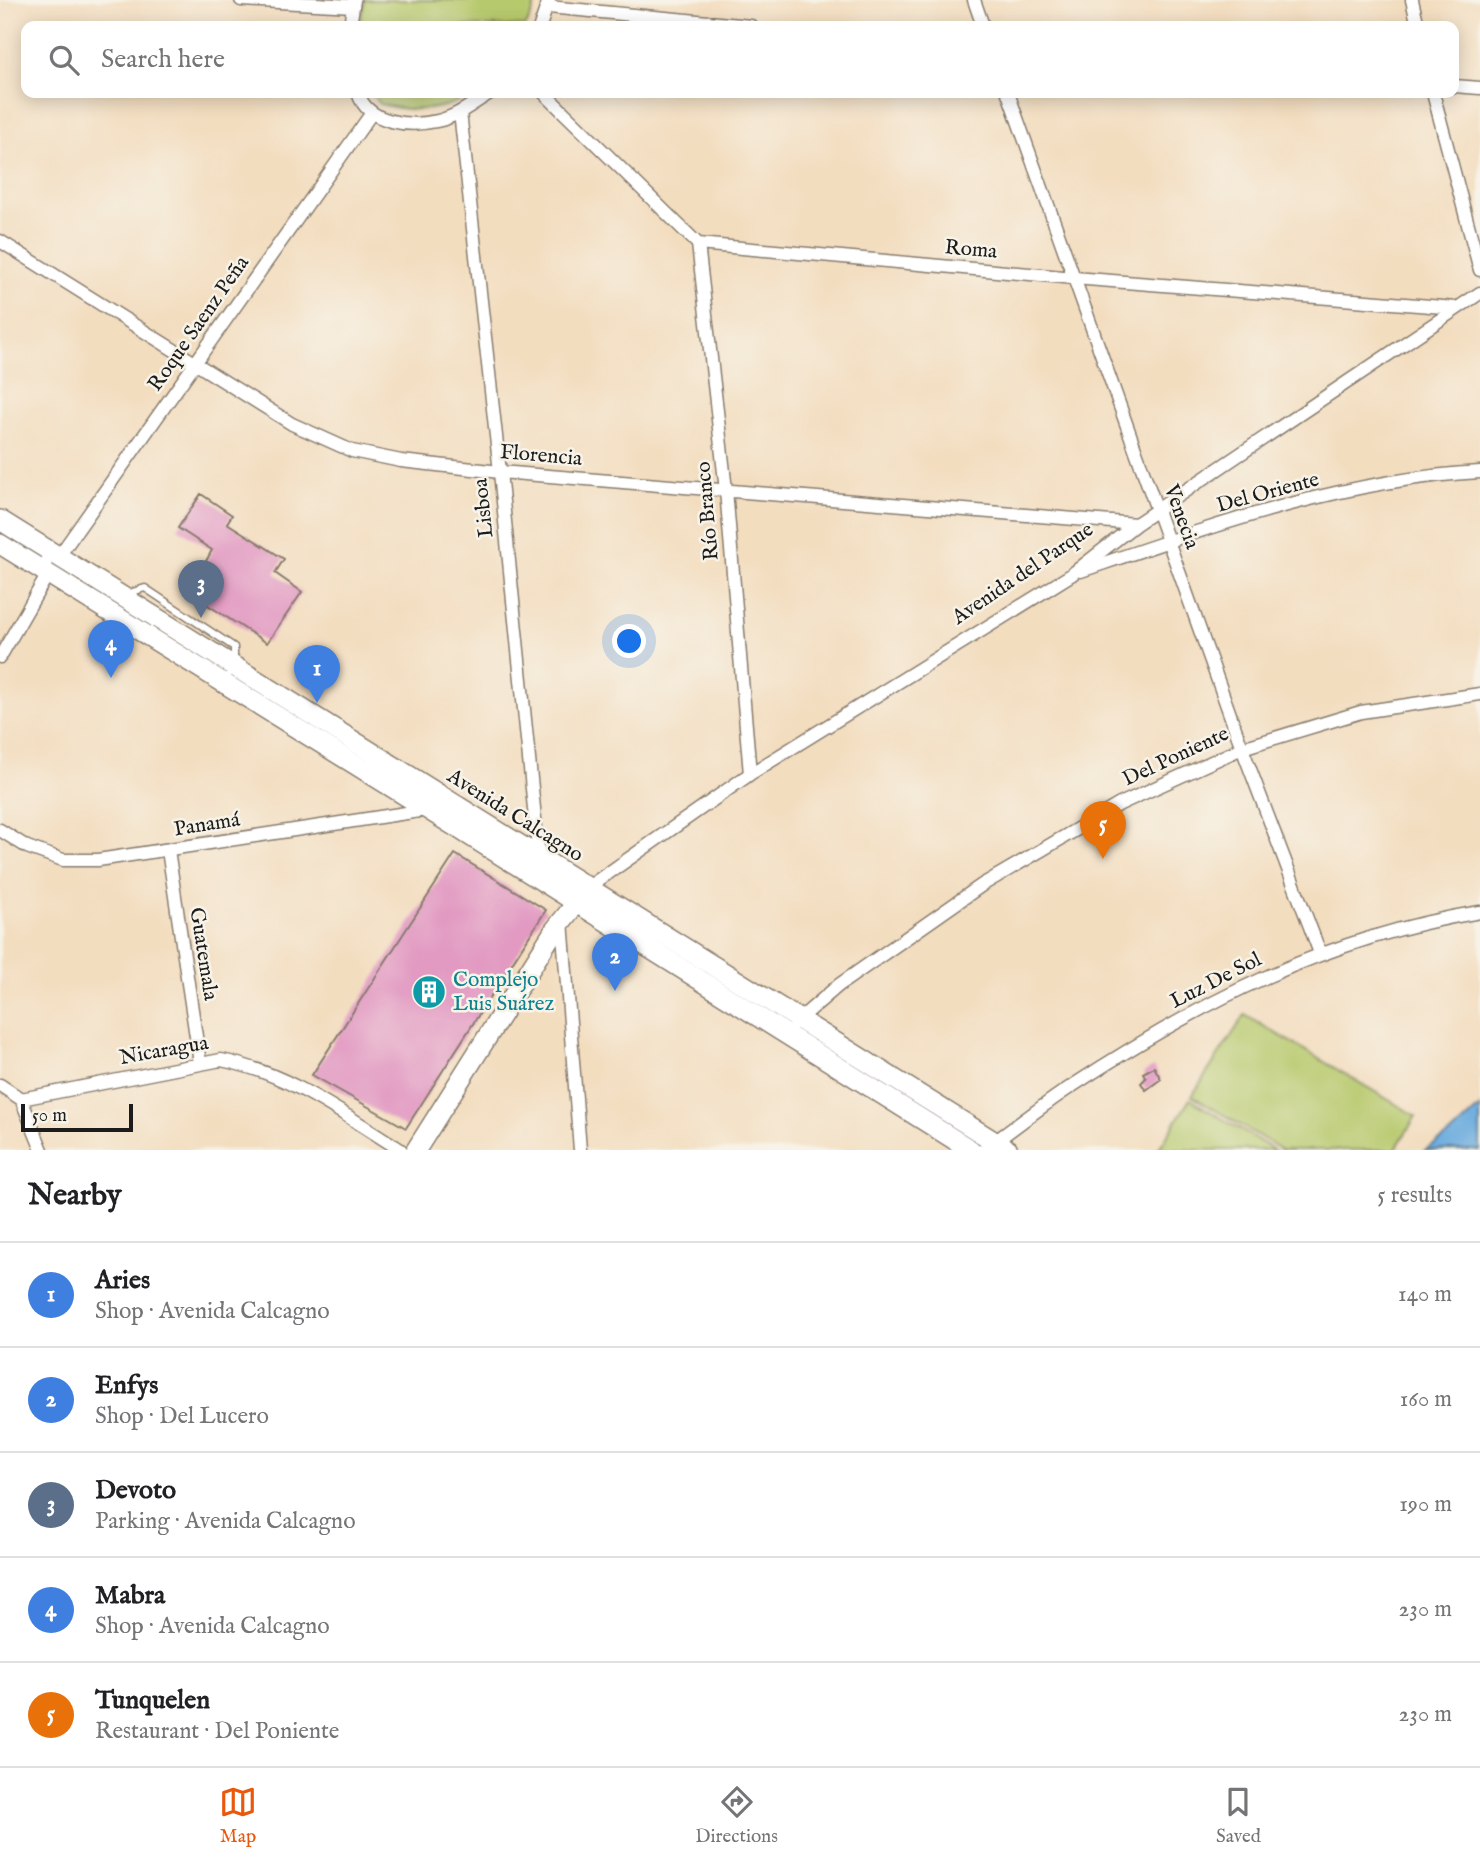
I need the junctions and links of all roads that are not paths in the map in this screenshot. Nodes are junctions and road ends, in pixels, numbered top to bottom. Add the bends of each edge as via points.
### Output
1 (242, 0) edge
2 (974, 0) edge
3 (1412, 0) edge
4 (353, 3) edge
5 (548, 4) edge
6 (350, 21) edge
7 (542, 21) edge
8 (705, 21) edge
9 (981, 21) edge
10 (1417, 21) edge
11 (1459, 86) edge
12 (1480, 88) edge
13 (359, 98) edge
14 (482, 98) edge
15 (549, 98) edge
16 (1009, 98) edge
17 (1434, 98) edge
18 (460, 112) junction
19 (371, 114) junction
20 (0, 241) edge
21 (698, 244) junction
22 (1480, 270) edge
23 (1074, 278) junction
24 (1480, 293) edge
25 (1457, 308) junction
26 (194, 364) junction
27 (500, 472) junction
28 (1480, 472) edge
29 (726, 489) junction
30 (1158, 510) junction
31 (0, 520) edge
32 (1136, 524) junction
33 (1170, 541) junction
34 (0, 544) edge
35 (59, 556) junction
36 (48, 574) junction
37 (1070, 575) junction
38 (0, 657) edge
39 (234, 666) junction
40 (223, 683) junction
41 (1480, 694) edge
42 (1242, 748) junction
43 (750, 774) junction
44 (426, 810) junction
45 (0, 830) edge
46 (168, 850) junction
47 (539, 858) junction
48 (582, 895) junction
49 (1480, 912) edge
50 (562, 921) junction
51 (1320, 953) junction
52 (792, 1026) junction
53 (200, 1063) junction
54 (0, 1085) edge
55 (21, 1098) junction
56 (995, 1147) edge
57 (42, 1150) edge
58 (401, 1150) edge
59 (416, 1150) edge
60 (580, 1150) edge
61 (971, 1150) edge

1 - 4 street
2 - 9 street
3 - 10 street
4 - 6 street
5 - 7 street
5 - 8 street
11 - 12 street
13 - 19 street
14 - 18 street
15 - 21 street
16 - 23 street, Venecia
17 - 22 street
18 - 19 street via 437,121 406,123
18 - 27 street, Lisboa
19 - 26 street, Roque Saenz Peña
20 - 26 street, Florencia
21 - 23 street, Roma
21 - 29 street, Río Branco
23 - 25 street, Roma
23 - 30 street, Venecia
24 - 25 street, Avenida del Parque
25 - 30 street, Avenida del Parque
26 - 27 street, Florencia via 292,424 352,451
26 - 35 street, Roque Saenz Peña
27 - 29 street, Florencia
27 - 47 street, Lisboa
28 - 33 street, Del Oriente via 1430,475 1282,506
29 - 32 street, Florencia
29 - 43 street, Río Branco
30 - 32 street, Avenida del Parque
30 - 33 street, Venecia
31 - 35 street, Avenida Calcagno
32 - 37 street, Avenida del Parque
33 - 37 street, Del Oriente
33 - 42 street, Venecia
34 - 36 street, Avenida Calcagno
35 - 36 street, Roque Saenz Peña via 46,560
35 - 39 street, Avenida Calcagno
36 - 38 street, Roque Saenz Peña
36 - 40 street, Avenida Calcagno
37 - 43 street, Avenida del Parque
39 - 40 lane
39 - 47 street, Avenida Calcagno
40 - 44 street, Avenida Calcagno
41 - 42 street, Del Poniente via 1361,712
42 - 51 street, Venecia
42 - 52 street, Del Poniente via 1120,804 982,885 839,985
43 - 48 street, Avenida del Parque
44 - 46 street, Panamá
44 - 48 street, Avenida Calcagno
45 - 46 street, Panamá via 27,847 63,860
46 - 53 street, Guatemala
47 - 48 street, Avenida Calcagno
48 - 50 street, Avenida del Parque
48 - 52 street, Avenida Calcagno
49 - 51 street, Luz De Sol
50 - 59 street, Avenida del Parque
50 - 60 street
51 - 56 street, Luz De Sol via 1174,1024 1068,1089
52 - 56 street, Avenida Calcagno
52 - 61 street, Avenida Calcagno
53 - 55 street, Nicaragua
53 - 58 street, Nicaragua via 221,1060 270,1073
54 - 55 street
55 - 57 street

